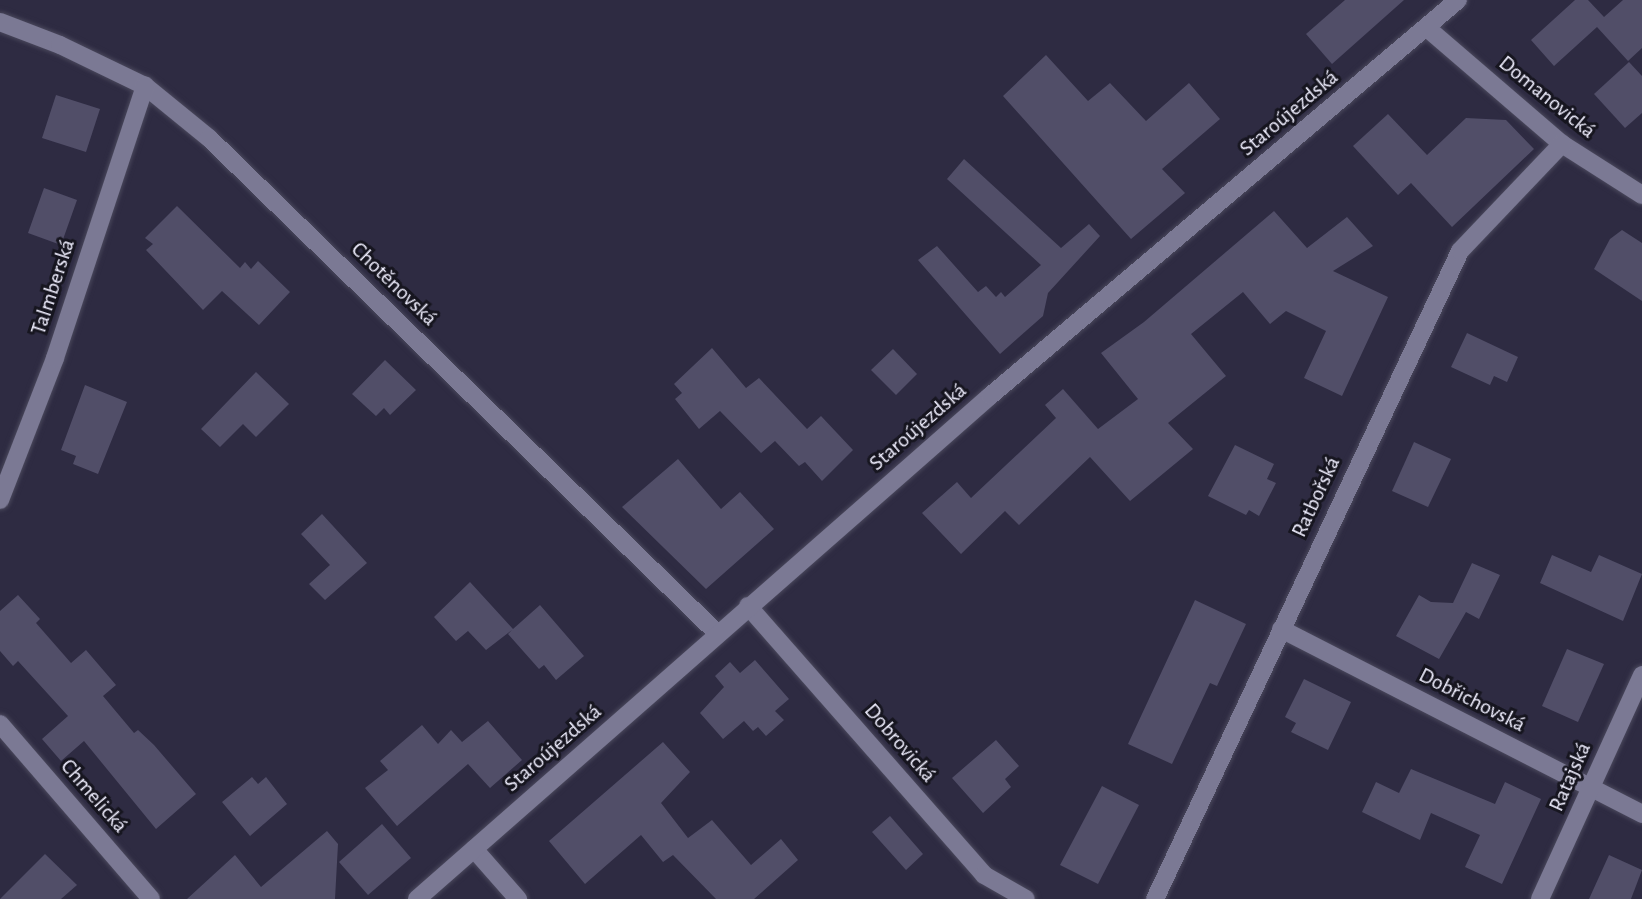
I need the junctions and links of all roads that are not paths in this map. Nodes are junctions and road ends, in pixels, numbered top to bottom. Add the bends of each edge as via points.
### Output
1 (1458, 0) edge
2 (0, 22) edge
3 (1427, 28) junction
4 (145, 86) junction
5 (1562, 144) junction
6 (1642, 195) edge
7 (0, 500) edge
8 (748, 606) junction
9 (1281, 629) junction
10 (717, 633) junction
11 (1642, 675) edge
12 (0, 724) edge
13 (1591, 788) junction
14 (1642, 814) edge
15 (474, 849) junction
16 (151, 899) edge
17 (417, 899) edge
18 (518, 899) edge
19 (1026, 899) edge
20 (1155, 899) edge
21 (1540, 899) edge

1 - 3 street, Staroújezdská
2 - 4 street, Chotěnovská via 60,45
3 - 5 street, Domanovická
3 - 8 street, Staroújezdská
4 - 7 street, Talmberská via 56,358
4 - 10 street, Chotěnovská via 209,138
5 - 6 street, Domanovická
5 - 9 street, Ratbořská via 1460,251
8 - 10 street, Staroújezdská
8 - 19 street, Dobrovická via 984,875
9 - 13 street, Dobřichovská
9 - 20 street, Ratbořská
10 - 15 street, Staroújezdská
11 - 13 street, Ratajská
12 - 16 street, Chmelická
13 - 14 street, Dobřichovská
13 - 21 street, Ratajská
15 - 17 street, Staroújezdská
15 - 18 street

